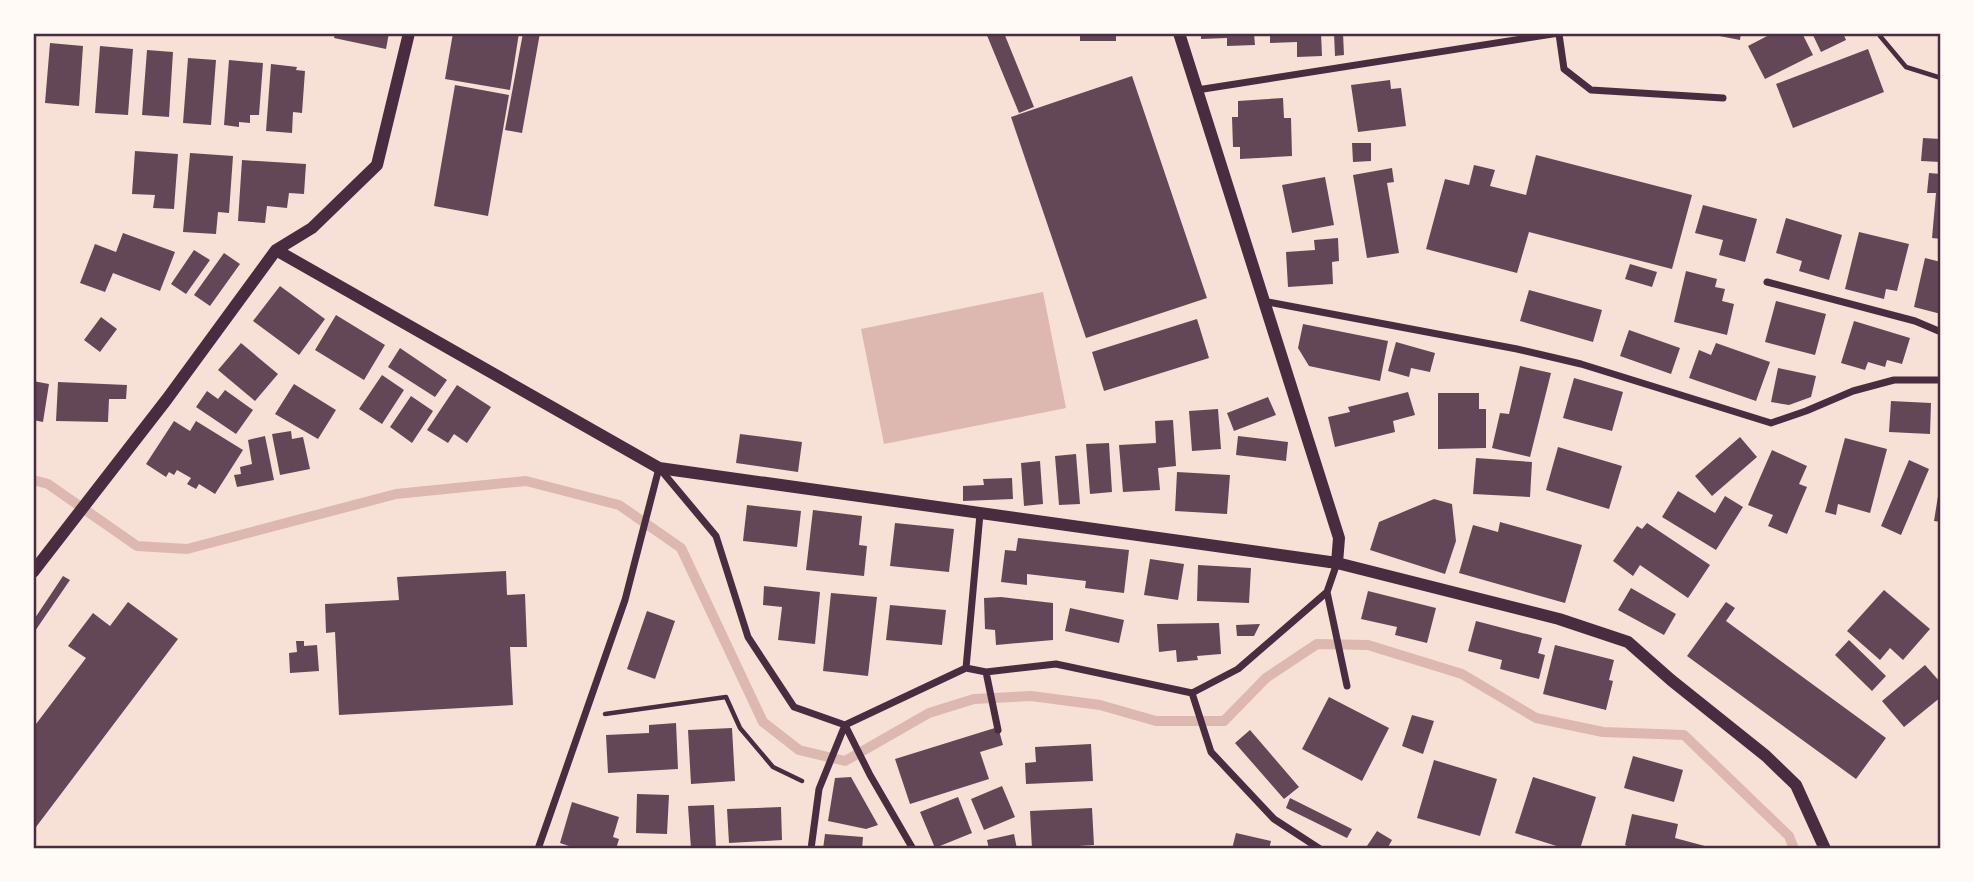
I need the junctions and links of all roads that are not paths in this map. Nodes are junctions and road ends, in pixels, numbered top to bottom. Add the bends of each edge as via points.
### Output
1 (409, 33) edge
2 (1179, 33) edge
3 (1559, 34) edge
4 (1196, 90) junction
5 (1723, 98) dead end
6 (276, 250) junction
7 (1767, 282) dead end
8 (1262, 300) junction
9 (1941, 332) edge
10 (1941, 380) edge
11 (659, 468) junction
12 (980, 514) junction
13 (1337, 564) junction
14 (33, 572) edge
15 (1327, 592) junction
16 (965, 668) junction
17 (986, 672) junction
18 (1347, 686) dead end
19 (1192, 694) junction
20 (845, 725) junction
21 (998, 730) dead end
22 (538, 849) edge
23 (811, 849) edge
24 (914, 849) edge
25 (1320, 849) edge
26 (1825, 849) edge

1 - 6 street via 377,165 312,228
2 - 4 street
3 - 4 street
3 - 5 street via 1564,69 1591,90
4 - 8 street
6 - 11 street
6 - 14 street
7 - 9 street
8 - 10 street via 1581,364 1771,423 1894,380
8 - 13 street via 1339,538
11 - 12 street
11 - 20 street via 716,536 748,637 794,707
11 - 22 street via 625,600
12 - 13 street
12 - 16 street
13 - 15 street
13 - 26 street via 1559,619 1628,642 1796,785
15 - 18 street
15 - 19 street via 1238,669
16 - 17 street
16 - 20 street
17 - 19 street via 1056,664
17 - 21 street
19 - 25 street via 1211,752 1274,819
20 - 23 street via 819,789
20 - 24 street

